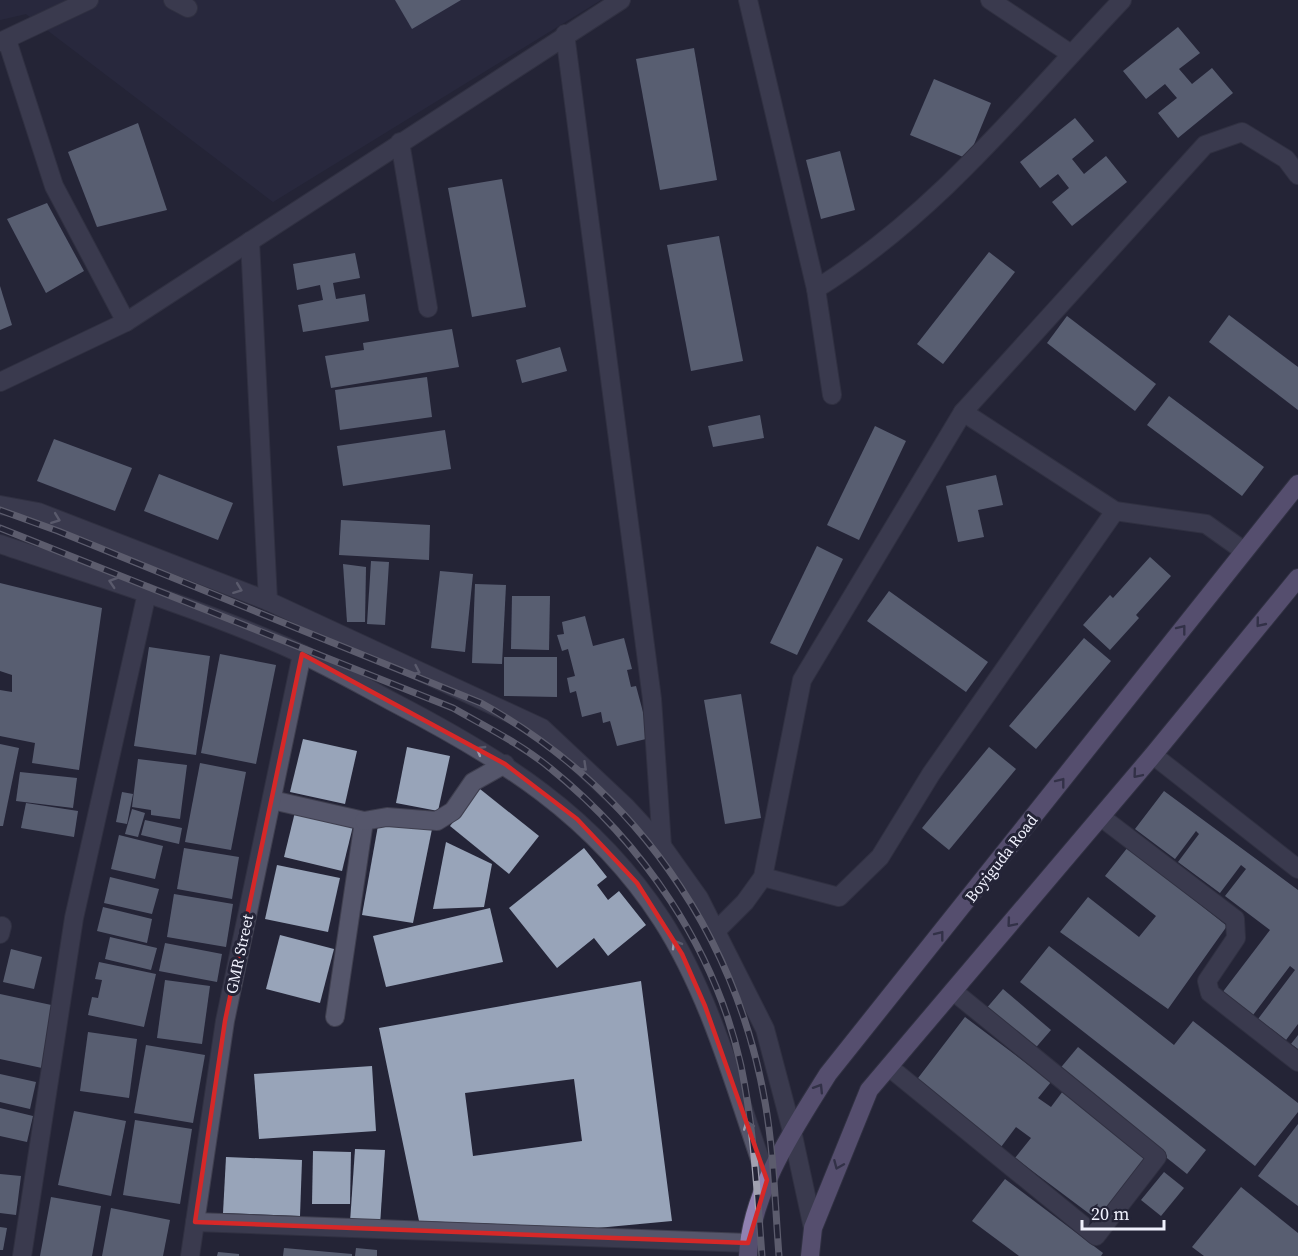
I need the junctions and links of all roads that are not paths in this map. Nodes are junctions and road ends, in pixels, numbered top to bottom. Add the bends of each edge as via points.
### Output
1 (89, 0) edge
2 (621, 0) edge
3 (748, 0) edge
4 (990, 0) edge
5 (1122, 0) edge
6 (565, 34) junction
7 (3, 41) edge
8 (1071, 54) junction
9 (399, 142) junction
10 (1298, 175) edge
11 (250, 241) junction
12 (816, 289) junction
13 (428, 308) dead end
14 (126, 322) junction
15 (0, 382) edge
16 (832, 395) dead end
17 (963, 412) junction
18 (1298, 484) edge
19 (0, 505) edge
20 (1115, 511) junction
21 (0, 544) edge
22 (1244, 551) junction
23 (1298, 578) edge
24 (147, 593) junction
25 (268, 601) junction
26 (302, 654) junction
27 (1153, 755) junction
28 (505, 764) junction
29 (272, 800) junction
30 (1101, 817) junction
31 (364, 821) junction
32 (662, 846) junction
33 (1298, 869) edge
34 (763, 877) junction
35 (716, 932) junction
36 (953, 991) junction
37 (335, 1017) dead end
38 (1298, 1062) edge
39 (889, 1066) junction
40 (792, 1131) junction
41 (767, 1180) junction
42 (195, 1222) junction
43 (813, 1228) junction
44 (748, 1250) edge
45 (22, 1256) edge
46 (190, 1256) edge
47 (810, 1256) edge

1 - 7 street
2 - 6 street
3 - 12 street
4 - 8 street
5 - 8 street
6 - 9 street
6 - 32 street via 652,699
7 - 14 street via 54,186
8 - 12 street via 981,154 862,260
9 - 11 street
9 - 13 street
10 - 17 street via 1286,159 1242,132 1205,145
11 - 14 street
11 - 25 street
12 - 16 street
14 - 15 street
17 - 20 street
17 - 34 street via 801,680
18 - 22 main road, Boyiguda Road
19 -> 25 street via 38,512
20 - 22 street via 1206,524
20 - 34 street via 931,774 880,858 839,897
24 -> 21 street
40 -> 22 main road, Boyiguda Road via 828,1074
23 -> 27 main road
24 - 26 street
24 - 45 street via 74,918
25 -> 32 street via 542,728
28 -> 26 street
26 - 29 street, GMR Street
27 -> 30 main road
27 - 33 street
28 - 31 street via 473,782 453,811 436,821 387,817
41 -> 28 street via 705,1006 663,921 603,844 551,797
29 - 31 street
29 - 42 street, GMR Street via 225,1021
30 -> 36 main road
30 - 38 street via 1235,919 1236,938 1207,981 1209,993
31 - 37 street
32 - 35 street via 699,898
34 - 35 street
35 - 40 street via 765,1029
36 - 39 main road
36 - 39 street via 1157,1157 1096,1236
39 -> 43 main road via 869,1090
40 - 41 main road, Boyiguda Road
40 - 43 street
41 - 44 main road, Boyiguda Road
42 - 44 street
42 - 46 street, GMR Street
43 - 47 main road

